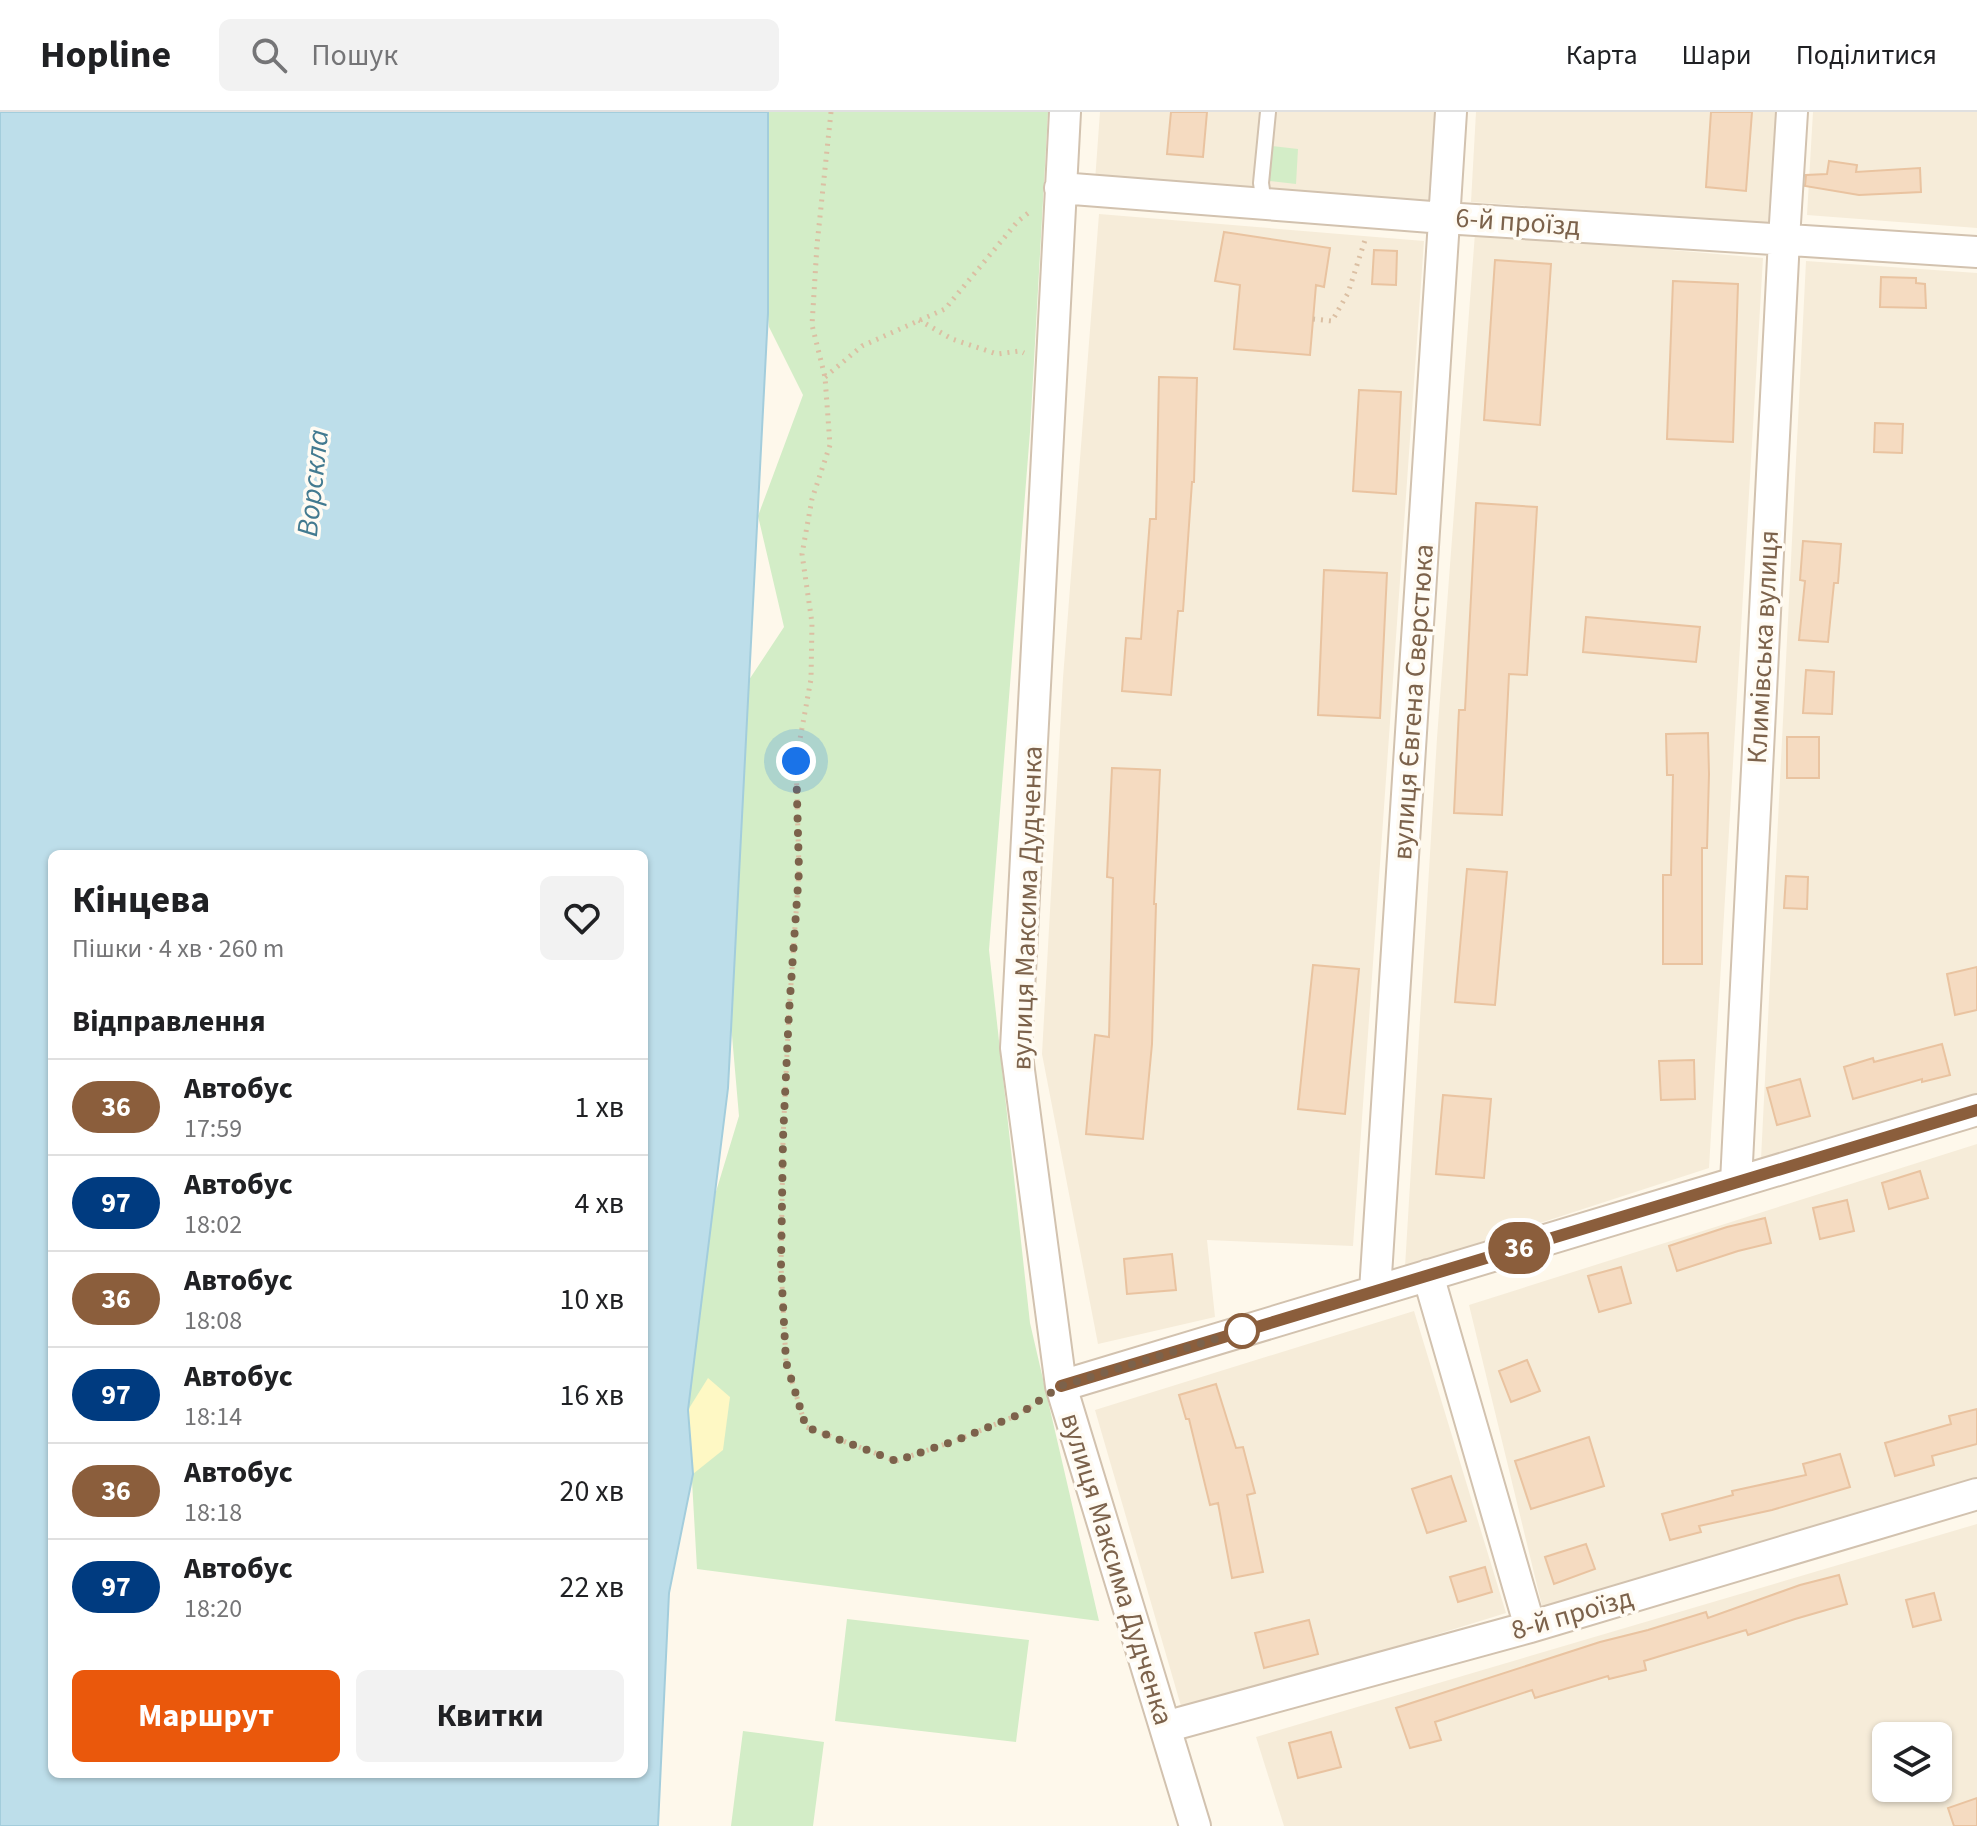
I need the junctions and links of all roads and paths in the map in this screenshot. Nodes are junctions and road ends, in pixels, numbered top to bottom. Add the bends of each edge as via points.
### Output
1 (831, 112) edge
2 (1065, 112) edge
3 (1268, 112) edge
4 (1451, 112) edge
5 (1792, 112) edge
6 (1060, 188) junction
7 (1264, 204) junction
8 (1368, 212) junction
9 (1444, 218) junction
10 (1784, 239) junction
11 (1977, 252) edge
12 (1313, 319) dead end
13 (919, 320) junction
14 (1051, 363) junction
15 (825, 377) junction
16 (1977, 1110) edge
17 (1736, 1182) junction
18 (1428, 1275) junction
19 (1375, 1291) junction
20 (1061, 1386) junction
21 (1977, 1494) edge
22 (1530, 1627) junction
23 (1165, 1727) junction
24 (1195, 1826) edge

1 - 15 path via 812,325
2 - 6 street, вулиця Максима Дудченка
3 - 7 lane
4 - 9 street, вулиця Євгена Сверстюка
5 - 10 street, Климівська вулиця
6 - 7 street, 6-й проїзд
6 - 13 path via 1018,221 945,309
6 - 14 street, вулиця Максима Дудченка
7 - 8 street, 6-й проїзд
8 - 9 street, 6-й проїзд
8 - 12 path via 1348,293 1332,321
9 - 10 street, 6-й проїзд
9 - 19 street, вулиця Євгена Сверстюка
10 - 11 street, 6-й проїзд
10 - 17 street, Климівська вулиця
13 - 14 path via 952,339 997,354 1020,351
13 - 15 path via 862,346
14 - 20 street, вулиця Максима Дудченка via 1016,1048
15 - 20 path via 830,445 802,554 812,637 811,679 796,761 799,871 781,1266 786,1362 806,1427 896,1461 1018,1415
16 - 17 street
17 - 18 street
18 - 19 street
18 - 22 street
19 - 20 street
20 - 23 street, вулиця Максима Дудченка
21 - 22 street, 8-й проїзд
22 - 23 street, 8-й проїзд
23 - 24 street, вулиця Максима Дудченка

